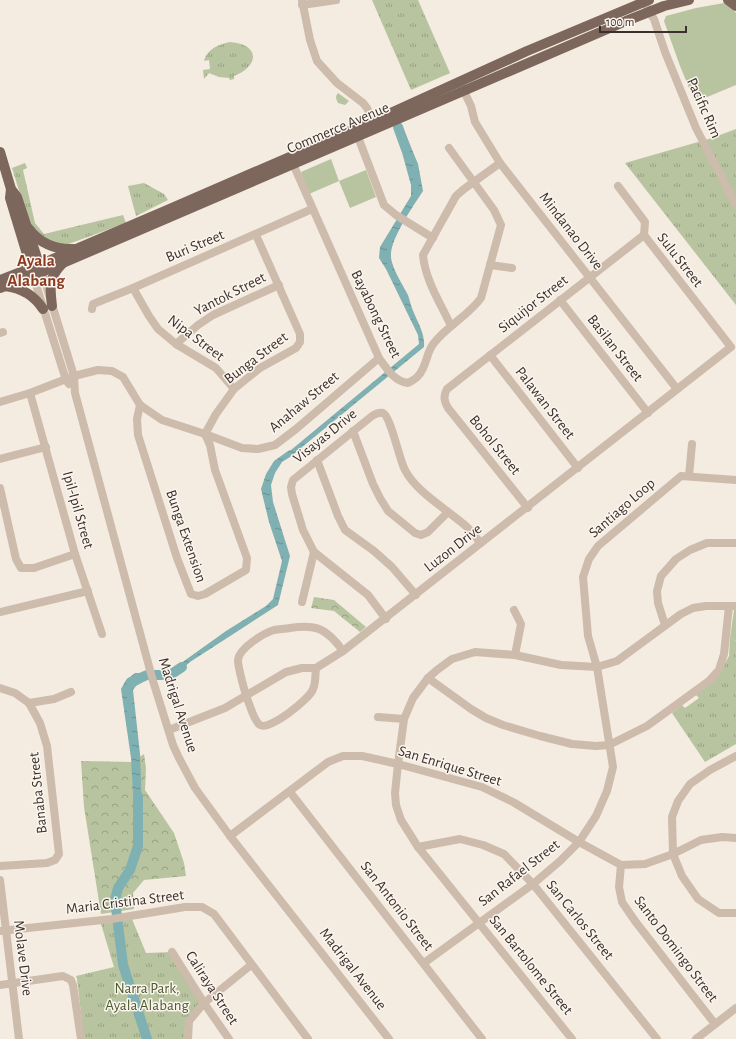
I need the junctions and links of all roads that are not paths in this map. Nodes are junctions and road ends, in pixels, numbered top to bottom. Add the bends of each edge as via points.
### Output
1 (336, 0) edge
2 (689, 0) edge
3 (728, 0) edge
4 (302, 3) edge
5 (650, 6) edge
6 (736, 6) edge
7 (461, 86) junction
8 (375, 125) junction
9 (358, 137) junction
10 (449, 148) dead end
11 (0, 152) edge
12 (500, 163) junction
13 (293, 164) junction
14 (474, 182) junction
15 (618, 186) dead end
16 (11, 189) junction
17 (736, 205) edge
18 (312, 209) junction
19 (26, 225) junction
20 (256, 235) junction
21 (644, 235) junction
22 (432, 238) junction
23 (79, 248) junction
24 (65, 261) junction
25 (490, 265) junction
26 (512, 268) dead end
27 (36, 270) junction
28 (590, 277) junction
29 (2, 285) edge
30 (279, 285) junction
31 (132, 288) junction
32 (560, 300) junction
33 (48, 308) junction
34 (92, 309) dead end
35 (452, 326) junction
36 (176, 344) junction
37 (732, 347) joint
38 (490, 355) junction
39 (379, 358) junction
40 (74, 376) junction
41 (66, 380) junction
42 (234, 388) junction
43 (677, 389) junction
44 (30, 393) junction
45 (75, 393) junction
46 (443, 398) joint
47 (0, 402) edge
48 (140, 404) junction
49 (648, 413) junction
50 (353, 431) junction
51 (205, 434) junction
52 (692, 444) dead end
53 (46, 447) junction
54 (0, 459) edge
55 (317, 460) junction
56 (578, 468) junction
57 (689, 476) junction
58 (736, 480) edge
59 (0, 488) edge
60 (528, 508) junction
61 (448, 512) junction
62 (736, 543) edge
63 (481, 544) junction
64 (314, 552) junction
65 (75, 554) junction
66 (88, 591) junction
67 (416, 595) junction
68 (302, 602) dead end
69 (733, 606) edge
70 (514, 610) dead end
71 (0, 612) edge
72 (386, 619) junction
73 (665, 624) junction
74 (102, 634) dead end
75 (343, 651) junction
76 (515, 655) junction
77 (598, 667) junction
78 (316, 668) junction
79 (428, 678) junction
80 (0, 688) edge
81 (71, 692) dead end
82 (246, 696) junction
83 (29, 703) junction
84 (378, 717) dead end
85 (404, 719) junction
86 (169, 730) junction
87 (609, 745) junction
88 (736, 756) edge
89 (398, 764) junction
90 (290, 792) junction
91 (230, 836) junction
92 (736, 838) edge
93 (578, 842) junction
94 (418, 847) junction
95 (673, 854) junction
96 (621, 865) junction
97 (0, 866) edge
98 (0, 880) edge
99 (533, 884) junction
100 (736, 913) edge
101 (478, 923) junction
102 (3, 930) edge
103 (172, 952) dead end
104 (424, 963) junction
105 (251, 965) junction
106 (13, 983) junction
107 (0, 985) edge
108 (204, 1003) junction
109 (736, 1008) edge
110 (715, 1024) junction
111 (19, 1039) edge
112 (81, 1039) edge
113 (188, 1039) edge
114 (230, 1039) edge
115 (308, 1039) edge
116 (389, 1039) edge
117 (482, 1039) edge
118 (572, 1039) edge
119 (657, 1039) edge
120 (696, 1039) edge

1 - 4 street
2 - 5 main road, Commerce Avenue
3 - 6 main road
4 - 8 street via 311,46 317,61 334,80 362,103
5 - 7 main road, Commerce Avenue
5 - 17 street, Pacific Rim via 665,52 696,128
7 - 8 main road, Commerce Avenue
7 - 12 street, Mindanao Drive via 471,106 475,122
8 - 9 main road, Commerce Avenue
8 - 23 main road, Commerce Avenue
9 - 13 main road, Commerce Avenue
9 - 22 street via 384,205
10 - 14 street, Bayabong Street
11 - 16 main road, Madrigal Avenue
12 - 14 street
12 - 28 street, Mindanao Drive
13 - 18 street, Bayabong Street
13 - 24 main road, Commerce Avenue
14 - 22 street via 456,196
14 - 25 street, Bayabong Street via 494,210 501,225
15 - 21 street, Sulu Street via 645,222
16 - 19 main road, Madrigal Avenue
16 - 27 main road, Madrigal Avenue via 10,198
18 - 20 street, Buri Street
18 - 39 street, Bayabong Street
19 - 23 main road via 37,238 53,246
19 - 27 main road, Madrigal Avenue
20 - 30 street, Bunga Street
20 - 31 street, Buri Street
21 - 28 street, Siquijor Street
21 - 37 street, Sulu Street
22 - 35 street via 423,255 424,265
23 - 27 main road, Commerce Avenue
24 - 27 main road, Commerce Avenue
24 - 33 main road via 52,278
25 - 26 street
25 - 35 street, Bayabong Street via 480,298 475,306
27 - 29 main road, Commerce Avenue
27 - 33 street, Madrigal Avenue
28 - 32 street, Siquijor Street
28 - 43 street, Mindanao Drive
29 - 33 main road via 26,292
30 - 36 street, Yantok Street via 213,315
30 - 42 street, Bunga Street via 300,334 300,342 296,348 260,368
31 - 34 street, Buri Street via 93,304
31 - 36 street, Nipa Street via 158,329
32 - 38 street, Siquijor Street
32 - 49 street, Basilan Street
33 - 40 street, Madrigal Avenue
33 - 41 street, Madrigal Avenue
35 - 39 street, Bayabong Street via 432,345 418,377 408,383 400,382 393,377
36 - 42 street, Nipa Street via 216,368
37 - 43 street, Luzon Drive
38 - 46 street, Siquijor Street via 447,389
38 - 56 street, Palawan Street
39 - 51 street, Anahaw Street via 275,445 258,449 242,448
40 - 41 street, Anahaw Street
40 - 45 street, Madrigal Avenue
40 - 48 street, Anahaw Street via 98,370 112,371 122,377
41 - 44 street, Anahaw Street
41 - 45 street, Madrigal Avenue
42 - 51 street, Bunga Street
43 - 49 street, Luzon Drive
44 - 47 street, Anahaw Street
44 - 53 street, Ipil-Ipil Street
45 - 86 street, Madrigal Avenue via 153,681
46 - 60 street, Bohol Street via 448,408
48 - 51 street, Anahaw Street via 162,420
48 - 51 street, Bunga Extension via 137,419 138,436 183,573 191,594 198,596 246,570 248,565
49 - 56 street, Luzon Drive
50 - 55 street, Visayas Drive
50 - 61 street, Visayas Drive via 377,413 386,416 411,481
50 - 61 street via 373,484 388,511 421,535 428,532
52 - 57 street
53 - 54 street
53 - 65 street, Ipil-Ipil Street
55 - 64 street, Visayas Drive via 293,480 291,487 303,530
55 - 67 street via 345,530 374,550
56 - 60 street, Luzon Drive
57 - 58 street, Santiago Loop
57 - 77 street, Santiago Loop via 681,476 598,546 589,559 583,577 588,636
59 - 65 street via 16,559 21,568 34,568
60 - 63 street, Luzon Drive
61 - 63 street, Visayas Drive via 468,528
62 - 73 street via 707,543 690,550 676,559 661,576 656,591
63 - 67 street, Luzon Drive
64 - 68 street
64 - 72 street, Visayas Drive via 368,595
65 - 66 street, Ipil-Ipil Street
66 - 71 street
66 - 74 street, Ipil-Ipil Street
67 - 72 street, Luzon Drive
69 - 73 street, San Bartolome Street via 693,608
69 - 87 street via 719,670 709,681 648,726
70 - 76 street via 521,624
72 - 75 street, Luzon Drive
73 - 77 street, San Bartolome Street via 617,661
75 - 78 street, Luzon Drive
75 - 82 street via 334,638 320,629 302,627 273,630 242,650 238,659
76 - 77 street, San Bartolome Street via 561,666
76 - 79 street, San Bartolome Street via 475,652 452,659
77 - 87 street, San Rafael Street
78 - 82 street, Luzon Drive via 286,672
78 - 82 street via 313,690 306,699 275,723 265,727 255,718
79 - 85 street, San Bartolome Street via 412,698
79 - 87 street via 471,709 502,725 572,744
80 - 83 street, Banaba Street via 16,693
81 - 83 street via 54,699
82 - 86 street, Luzon Drive via 225,708
83 - 97 street, Banaba Street via 40,723 47,746 59,854 55,860 47,863
84 - 85 street
85 - 89 street, San Bartolome Street
86 - 91 street, Madrigal Avenue via 179,758 195,788
87 - 93 street, San Rafael Street via 613,767 607,791 596,816
88 - 95 street via 690,784 678,801 672,817
89 - 90 street, San Enrique Street via 362,756 343,756 328,762
89 - 93 street, San Enrique Street via 482,787 513,802
89 - 94 street, San Bartolome Street via 396,805
90 - 91 street, San Enrique Street
90 - 104 street, San Antonio Street
91 - 116 street, Madrigal Avenue
92 - 95 street, San Enrique Street via 701,840
93 - 96 street, San Enrique Street
93 - 99 street, San Rafael Street via 560,862
94 - 99 street, San Carlos Street via 460,839 483,845 504,854
94 - 101 street, San Bartolome Street
95 - 96 street, San Enrique Street via 645,864
95 - 100 street via 682,876 698,899 719,913
96 - 110 street, Santo Domingo Street via 619,887 622,902
98 - 102 street, Molave Drive
99 - 101 street, San Rafael Street
99 - 119 street, San Carlos Street
101 - 104 street, San Rafael Street
101 - 118 street, San Bartolome Street
102 - 105 street, Maria Cristina Street via 202,907 214,914
102 - 106 street, Molave Drive
103 - 108 street, Caliraya Street
104 - 117 street, San Antonio Street
105 - 108 street
105 - 115 street, Maria Cristina Street
106 - 107 street
106 - 111 street, Molave Drive
106 - 112 street via 63,976 71,980
108 - 113 street via 189,1021
108 - 114 street, Caliraya Street
109 - 110 street
110 - 120 street

